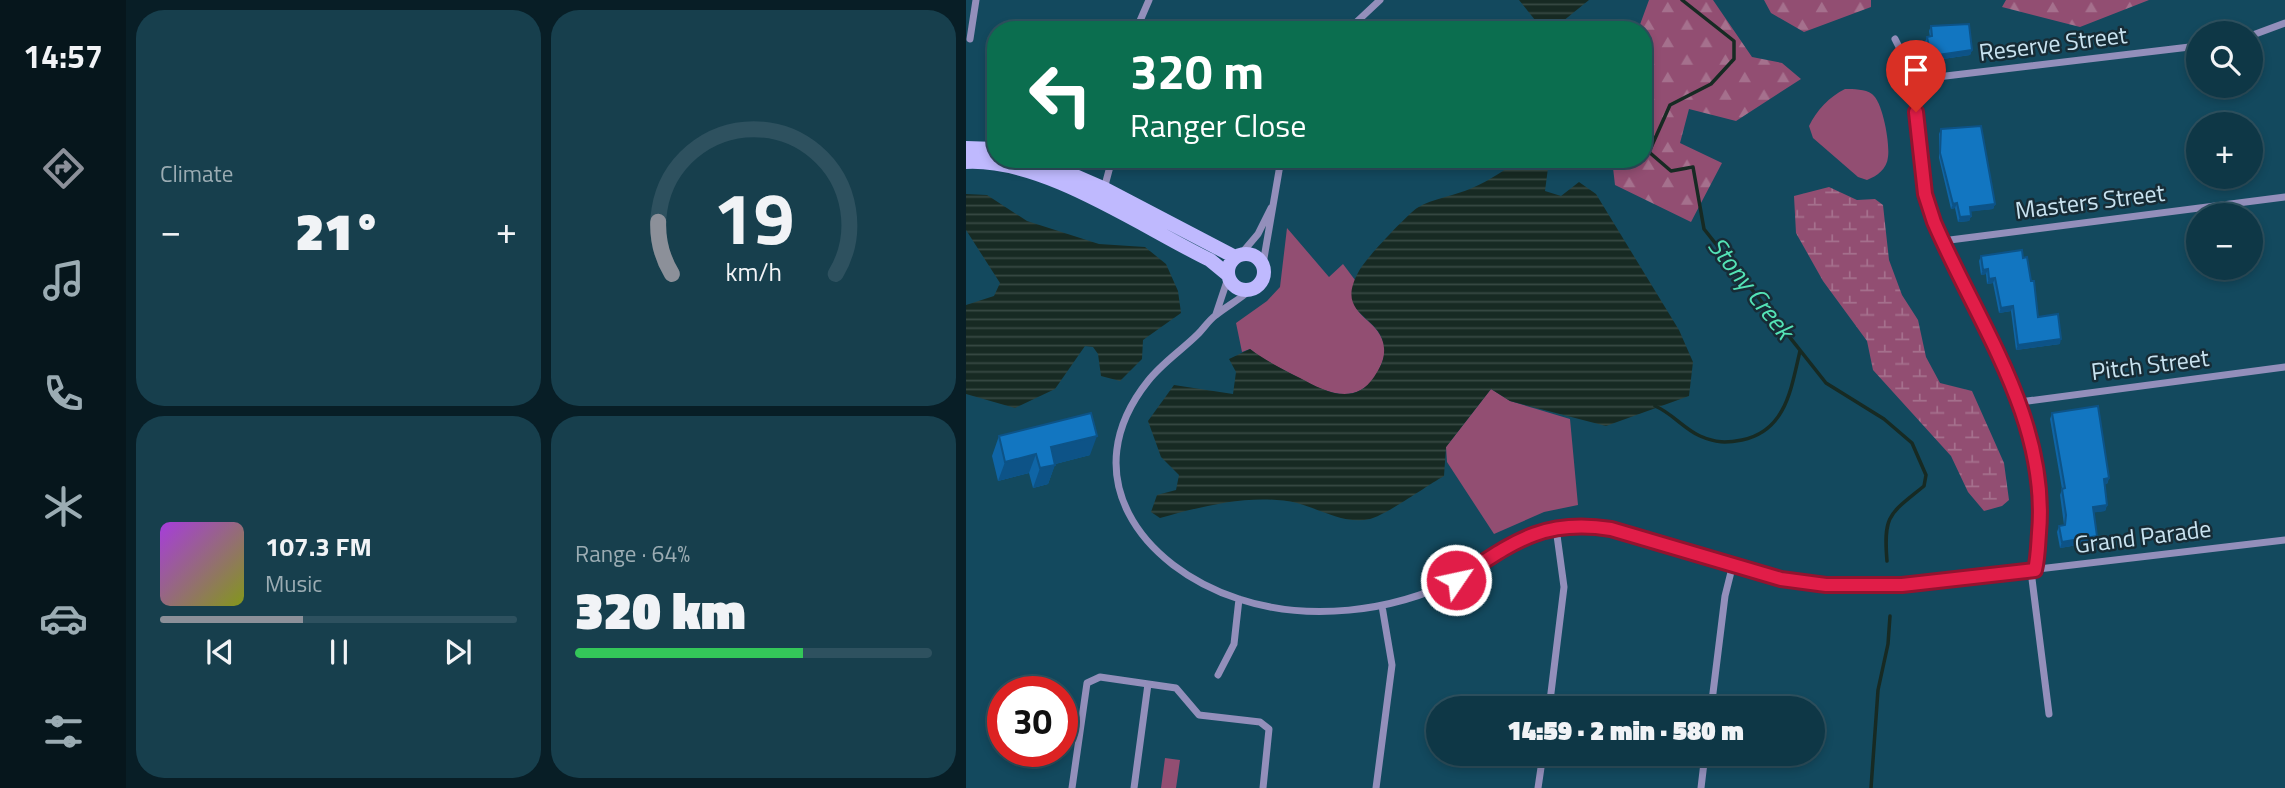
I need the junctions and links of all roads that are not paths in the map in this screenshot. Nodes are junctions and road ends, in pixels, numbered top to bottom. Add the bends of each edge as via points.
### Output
1 (976, 0) edge
2 (1149, 0) edge
3 (1380, 0) edge
4 (1140, 21) edge
5 (1358, 21) edge
6 (2285, 23) edge
7 (2263, 31) edge
8 (970, 39) dead end
9 (1895, 39) dead end
10 (2186, 47) edge
11 (1912, 80) junction
12 (966, 148) edge
13 (987, 149) edge
14 (966, 162) edge
15 (987, 164) edge
16 (1018, 168) edge
17 (1056, 168) edge
18 (1110, 168) edge
19 (1279, 168) edge
20 (1104, 189) junction
21 (2285, 197) edge
22 (1099, 203) junction
23 (1273, 205) junction
24 (1942, 241) junction
25 (1238, 255) junction
26 (1262, 264) junction
27 (1228, 276) junction
28 (1250, 290) junction
29 (1216, 315) junction
30 (2285, 367) edge
31 (2020, 402) junction
32 (1556, 528) junction
33 (2285, 540) edge
34 (1733, 564) junction
35 (2035, 570) junction
36 (1239, 599) junction
37 (1382, 606) junction
38 (1218, 675) dead end
39 (1149, 684) junction
40 (1551, 696) edge
41 (1713, 696) edge
42 (2049, 714) dead end
43 (1541, 766) edge
44 (1704, 766) edge
45 (1072, 788) edge
46 (1134, 788) edge
47 (1263, 788) edge
48 (1376, 788) edge
49 (1538, 788) edge
50 (1701, 788) edge

1 - 8 street
2 - 4 street
3 - 5 street
6 - 7 street
9 - 11 street
10 - 11 street, Reserve Street
11 - 24 street via 1925,194
12 - 13 street
14 - 15 street
16 - 22 street via 1060,182
17 - 20 street
18 - 20 street
19 - 23 street
20 - 22 street
20 - 25 street
21 - 24 street, Masters Street
22 - 27 street via 1210,260
23 - 25 street via 1258,234
23 - 26 street
24 - 31 street
25 - 26 street via 1254,255
25 - 27 street
26 - 28 street via 1264,277
27 - 28 street via 1238,289
27 - 29 street, Grand Parade
28 - 29 street, Grand Parade
29 - 36 street, Grand Parade via 1148,381 1123,427 1116,475 1134,528 1156,554 1198,582
30 - 31 street, Pitch Street
31 - 35 street via 2040,494
32 - 34 street, Grand Parade via 1584,525 1611,529
32 - 37 street, Grand Parade via 1514,541 1456,580
32 - 40 street via 1564,587
33 - 35 street, Grand Parade
34 - 35 street, Grand Parade via 1781,579 1826,585 1902,585
34 - 41 street
35 - 42 street via 2032,579
36 - 37 street, Grand Parade via 1316,610
36 - 38 street via 1234,644
37 - 48 street via 1392,665
39 - 45 street via 1100,677 1087,684
39 - 46 street
39 - 47 street via 1176,688 1199,715 1260,722 1269,729
43 - 49 street
44 - 50 street

